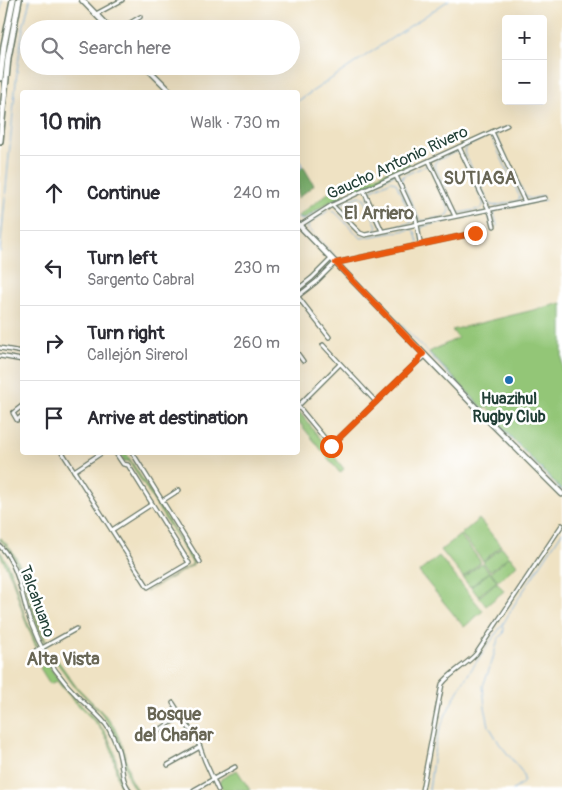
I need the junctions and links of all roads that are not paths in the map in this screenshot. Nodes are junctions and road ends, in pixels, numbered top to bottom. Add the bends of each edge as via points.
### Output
1 (13, 0) edge
2 (19, 0) edge
3 (82, 0) edge
4 (122, 0) edge
5 (96, 14) junction
6 (140, 17) dead end
7 (102, 20) edge
8 (135, 20) edge
9 (154, 75) edge
10 (0, 78) edge
11 (168, 90) edge
12 (507, 125) dead end
13 (492, 132) junction
14 (0, 141) edge
15 (459, 147) junction
16 (430, 160) junction
17 (396, 176) junction
18 (364, 191) junction
19 (545, 198) dead end
20 (524, 202) junction
21 (332, 206) junction
22 (489, 209) junction
23 (455, 216) junction
24 (300, 224) edge
25 (417, 224) junction
26 (494, 226) dead end
27 (300, 227) edge
28 (382, 232) junction
29 (475, 233) dead end
30 (420, 242) dead end
31 (333, 261) junction
32 (300, 287) edge
33 (300, 294) edge
34 (300, 299) edge
35 (329, 336) dead end
36 (323, 345) dead end
37 (0, 348) edge
38 (20, 352) edge
39 (424, 354) junction
40 (0, 356) edge
41 (300, 357) edge
42 (20, 360) edge
43 (303, 361) dead end
44 (340, 364) junction
45 (376, 402) junction
46 (300, 404) edge
47 (20, 408) edge
48 (300, 408) edge
49 (20, 418) edge
50 (64, 455) edge
51 (99, 455) edge
52 (117, 455) edge
53 (134, 455) edge
54 (74, 472) junction
55 (179, 490) dead end
56 (562, 494) edge
57 (162, 501) junction
58 (152, 504) junction
59 (562, 524) edge
60 (112, 530) junction
61 (0, 546) edge
62 (200, 562) dead end
63 (76, 629) dead end
64 (42, 648) junction
65 (33, 653) dead end
66 (173, 703) dead end
67 (182, 716) junction
68 (153, 734) dead end
69 (200, 747) junction
70 (168, 765) dead end
71 (235, 767) dead end
72 (213, 780) junction
73 (129, 790) edge
74 (194, 790) edge
75 (218, 790) edge
76 (422, 790) edge

1 - 10 main road
2 - 14 main road via 9,50
3 - 5 main road
4 - 5 street
5 - 7 main road
6 - 8 street
9 - 11 main road
12 - 13 street, Gaucho Antonio Rivero
13 - 15 street, Gaucho Antonio Rivero
13 - 20 street
15 - 16 street, Gaucho Antonio Rivero
15 - 22 street
16 - 17 street, Gaucho Antonio Rivero
16 - 23 street
17 - 18 street, Gaucho Antonio Rivero
17 - 25 street
18 - 21 street, Gaucho Antonio Rivero
18 - 28 street
19 - 20 street
20 - 22 street
21 - 24 street, Gaucho Antonio Rivero
21 - 28 street via 360,233
22 - 23 street
22 - 26 street
23 - 25 street
25 - 28 street
25 - 30 street
27 - 31 main road
29 - 31 street
31 - 32 street
31 - 33 street via 316,282
31 - 39 main road
34 - 35 street
36 - 44 street
37 - 38 street
39 - 45 street
39 - 56 main road
40 - 42 street
41 - 43 street
44 - 45 street
44 - 46 street
45 - 48 street via 331,446
47 - 49 street via 13,413 17,420
50 - 54 street
51 - 54 street
52 - 58 street via 122,464 128,465
53 - 57 street
54 - 60 street
55 - 57 street
57 - 62 street
58 - 60 street
58 - 60 street via 189,563 148,587
59 - 76 street via 476,654 444,680
61 - 64 street, Talcahuano via 14,567
63 - 64 street
64 - 65 street
64 - 73 street, Talcahuano via 68,686 108,728 116,743
66 - 67 street
67 - 68 street
67 - 69 street
69 - 70 street
69 - 72 street
71 - 72 street
72 - 74 street
72 - 75 street

